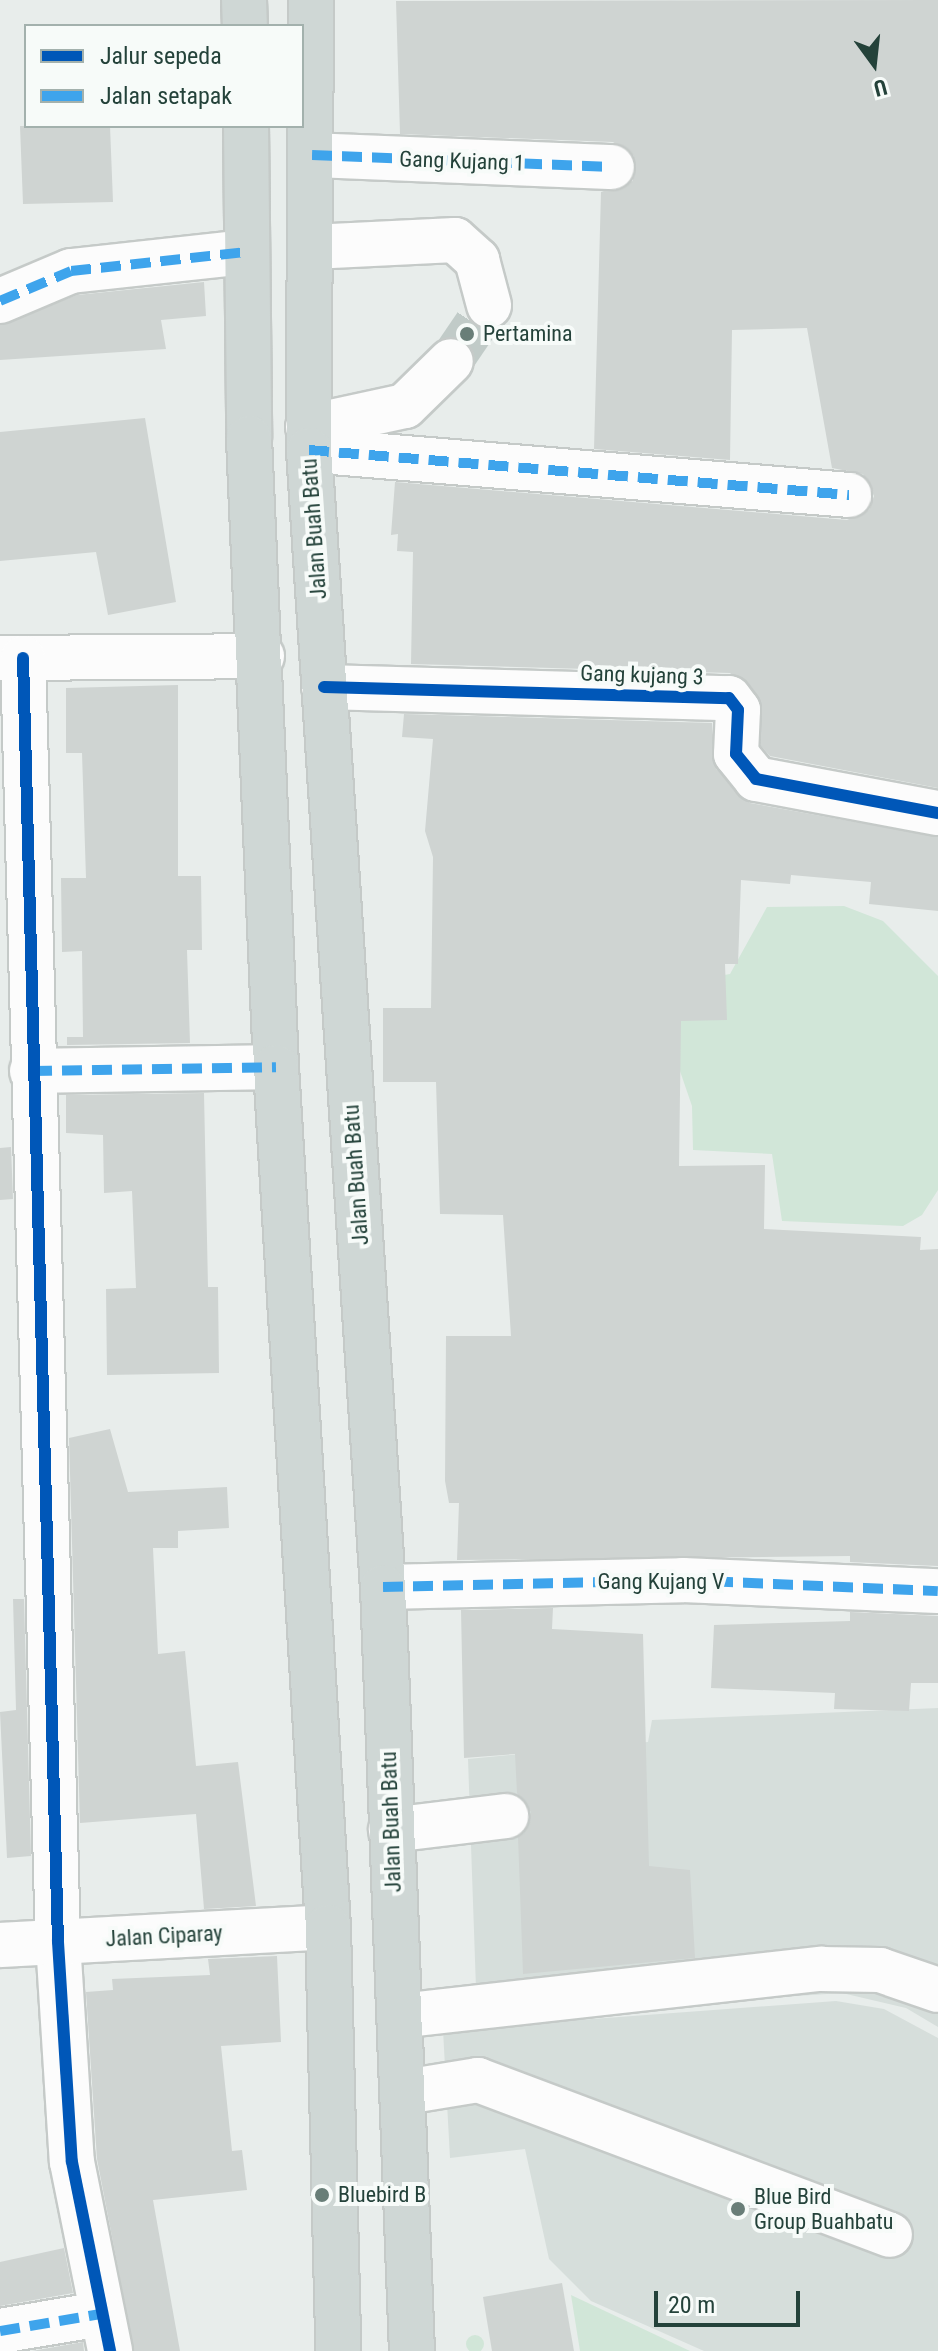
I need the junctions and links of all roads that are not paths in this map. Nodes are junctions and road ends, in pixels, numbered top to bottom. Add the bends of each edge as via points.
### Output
1 (244, 0) edge
2 (311, 0) edge
3 (245, 24) edge
4 (246, 128) edge
5 (312, 155) junction
6 (612, 167) dead end
7 (311, 247) junction
8 (247, 252) junction
9 (0, 301) edge
10 (489, 305) dead end
11 (451, 361) tunnel mouth
12 (309, 439) junction
13 (849, 495) dead end
14 (262, 656) junction
15 (11, 658) edge
16 (324, 687) junction
17 (938, 813) edge
18 (276, 1067) junction
19 (32, 1071) junction
20 (383, 1587) junction
21 (938, 1591) edge
22 (506, 1816) dead end
23 (391, 1830) junction
24 (328, 1927) junction
25 (58, 1942) junction
26 (0, 1945) edge
27 (938, 1990) edge
28 (399, 2016) junction
29 (405, 2092) junction
30 (890, 2235) dead end
31 (0, 2331) edge
32 (106, 2332) edge
33 (338, 2351) edge
34 (412, 2351) edge

1 - 3 main road
2 - 5 main road, Jalan Buah Batu
4 - 8 main road
5 - 6 street, Gang Kujang 1
5 - 7 main road, Jalan Buah Batu
7 - 8 main road
7 - 10 street via 455,240 477,260
7 - 12 main road, Jalan Buah Batu
8 - 9 street via 71,271
8 - 14 main road
11 - 12 street via 405,406
12 - 13 street
12 - 16 main road, Jalan Buah Batu
14 - 15 street
14 - 18 main road
15 - 19 street
16 - 17 street, Gang kujang 3 via 729,698 738,710 736,754 756,779
16 - 20 main road, Jalan Buah Batu
18 - 19 street
18 - 24 main road
19 - 25 street
20 - 21 street, Gang Kujang V via 683,1580
20 - 23 main road, Jalan Buah Batu
22 - 23 street
23 - 28 main road, Jalan Buah Batu
24 - 25 street, Jalan Ciparay
24 - 33 main road
25 - 26 street, Jalan Ciparay
25 - 32 street via 72,2162
27 - 28 street via 880,1970 821,1969
28 - 29 main road, Jalan Buah Batu
29 - 30 street via 478,2080
29 - 34 main road, Jalan Buah Batu
31 - 32 street

